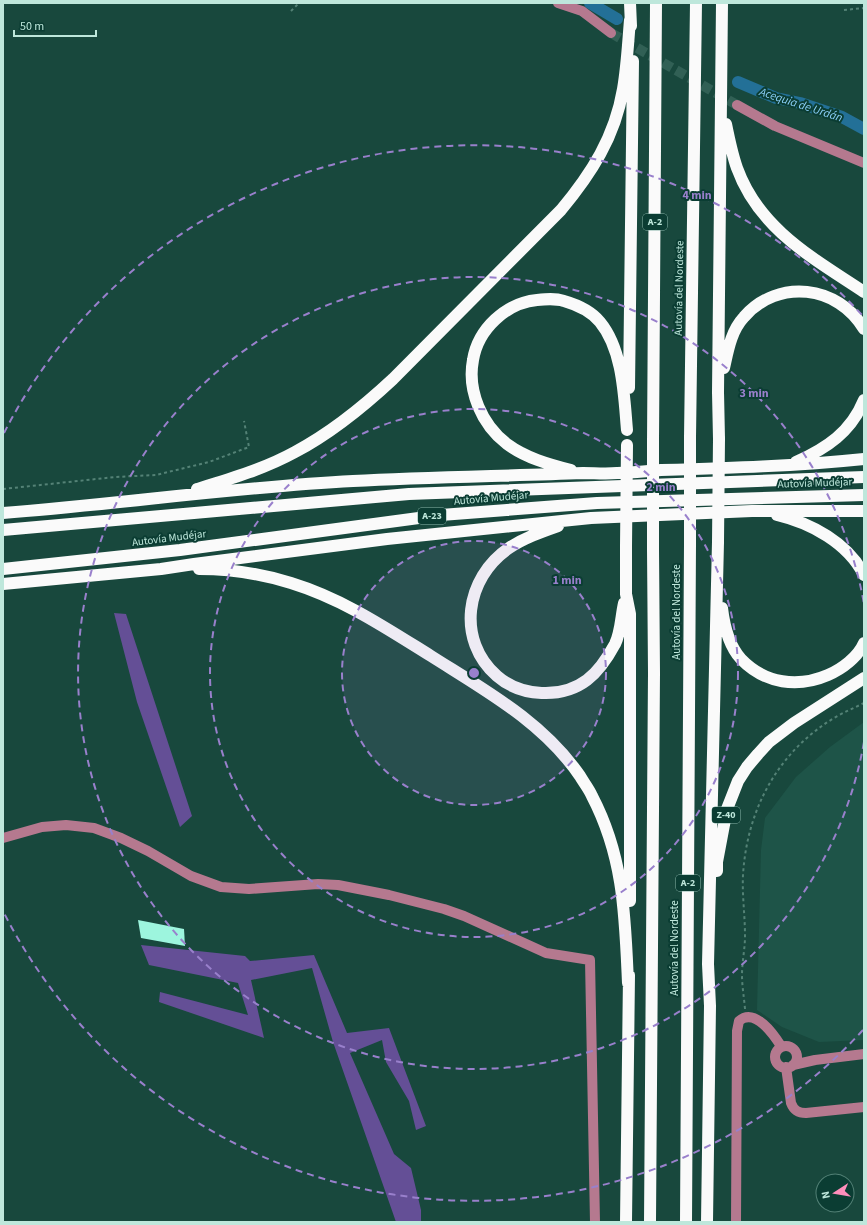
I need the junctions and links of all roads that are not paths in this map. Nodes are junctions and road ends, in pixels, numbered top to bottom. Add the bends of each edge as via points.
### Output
1 (558, 3) edge
2 (630, 3) edge
3 (656, 3) edge
4 (696, 3) edge
5 (722, 3) edge
6 (630, 20) junction
7 (611, 33) tunnel mouth
8 (722, 64) junction
9 (737, 105) tunnel mouth
10 (864, 163) edge
11 (864, 292) edge
12 (864, 329) edge
13 (718, 392) junction
14 (864, 400) edge
15 (627, 430) junction
16 (864, 459) edge
17 (788, 466) junction
18 (584, 473) junction
19 (864, 477) edge
20 (180, 495) junction
21 (864, 495) edge
22 (752, 511) junction
23 (864, 511) edge
24 (3, 513) edge
25 (592, 518) junction
26 (3, 530) edge
27 (717, 567) junction
28 (3, 569) edge
29 (161, 569) junction
30 (864, 574) edge
31 (3, 584) edge
32 (626, 594) junction
33 (864, 643) edge
34 (861, 678) edge
35 (3, 838) edge
36 (628, 983) junction
37 (710, 1006) junction
38 (782, 1046) junction
39 (794, 1050) junction
40 (864, 1054) edge
41 (815, 1060) junction
42 (790, 1066) junction
43 (864, 1107) edge
44 (595, 1222) edge
45 (626, 1222) edge
46 (650, 1222) edge
47 (686, 1222) edge
48 (707, 1222) edge
49 (736, 1222) edge

1 - 7 street via 582,11
2 - 6 highway
3 - 46 highway, Autovía del Nordeste / A-2, bridge
4 - 47 highway, Autovía del Nordeste / A-2, bridge via 690,438
5 - 8 highway
6 - 15 highway via 633,56 632,226
6 - 20 highway via 623,90 613,124 592,169 561,210 393,379 342,422 294,453
8 - 11 highway via 726,124 731,147 737,168 758,208 802,250
8 - 13 highway
9 - 10 street via 775,126
12 - 13 highway via 847,308 829,297 799,291 776,295 752,308 734,331
13 - 27 highway, bridge
14 - 17 highway via 851,424 840,435 813,454
15 - 18 highway via 617,358 607,333 592,314 561,300 542,299 519,304 496,319 486,330 473,360 474,395 485,420 506,443 521,452 549,465
15 - 32 highway, bridge
16 - 17 highway
17 - 18 highway
18 - 20 highway via 352,481
19 - 26 highway, Autovía Mudéjar / A-23 via 409,494
20 - 24 highway
21 - 28 highway, Autovía Mudéjar / A-23 via 597,503 441,515 180,550
22 - 23 highway
22 - 25 highway
22 - 30 highway via 787,517 816,529 852,555
25 - 29 highway via 387,539
25 - 32 highway via 560,526 522,541 508,548 488,567 473,595 471,607 472,632 481,656 498,676 522,690 552,693 576,686 595,673 615,643
27 - 33 highway via 726,631 733,647 741,658 769,678 794,683 820,679 845,666
27 - 37 highway via 708,964
29 - 31 highway
29 - 36 highway via 211,569 260,575 332,598 372,619 508,705 533,724 571,763 591,794 609,833 623,891
32 - 36 highway via 630,614
34 - 37 highway, Z-40 via 769,742 738,781 727,809 718,862
35 - 44 street via 42,827 66,825 94,828 148,851 191,876 221,887 249,889 318,884 338,885 389,895 464,916 546,953 590,960
36 - 45 highway
37 - 48 highway, Z-40
38 - 39 street
38 - 42 street via 776,1051 775,1058 778,1064
38 - 49 street via 763,1023 745,1018 739,1021
39 - 41 street
39 - 42 street via 796,1059
40 - 41 street
41 - 42 street
42 - 43 street via 791,1103 797,1111 806,1113

